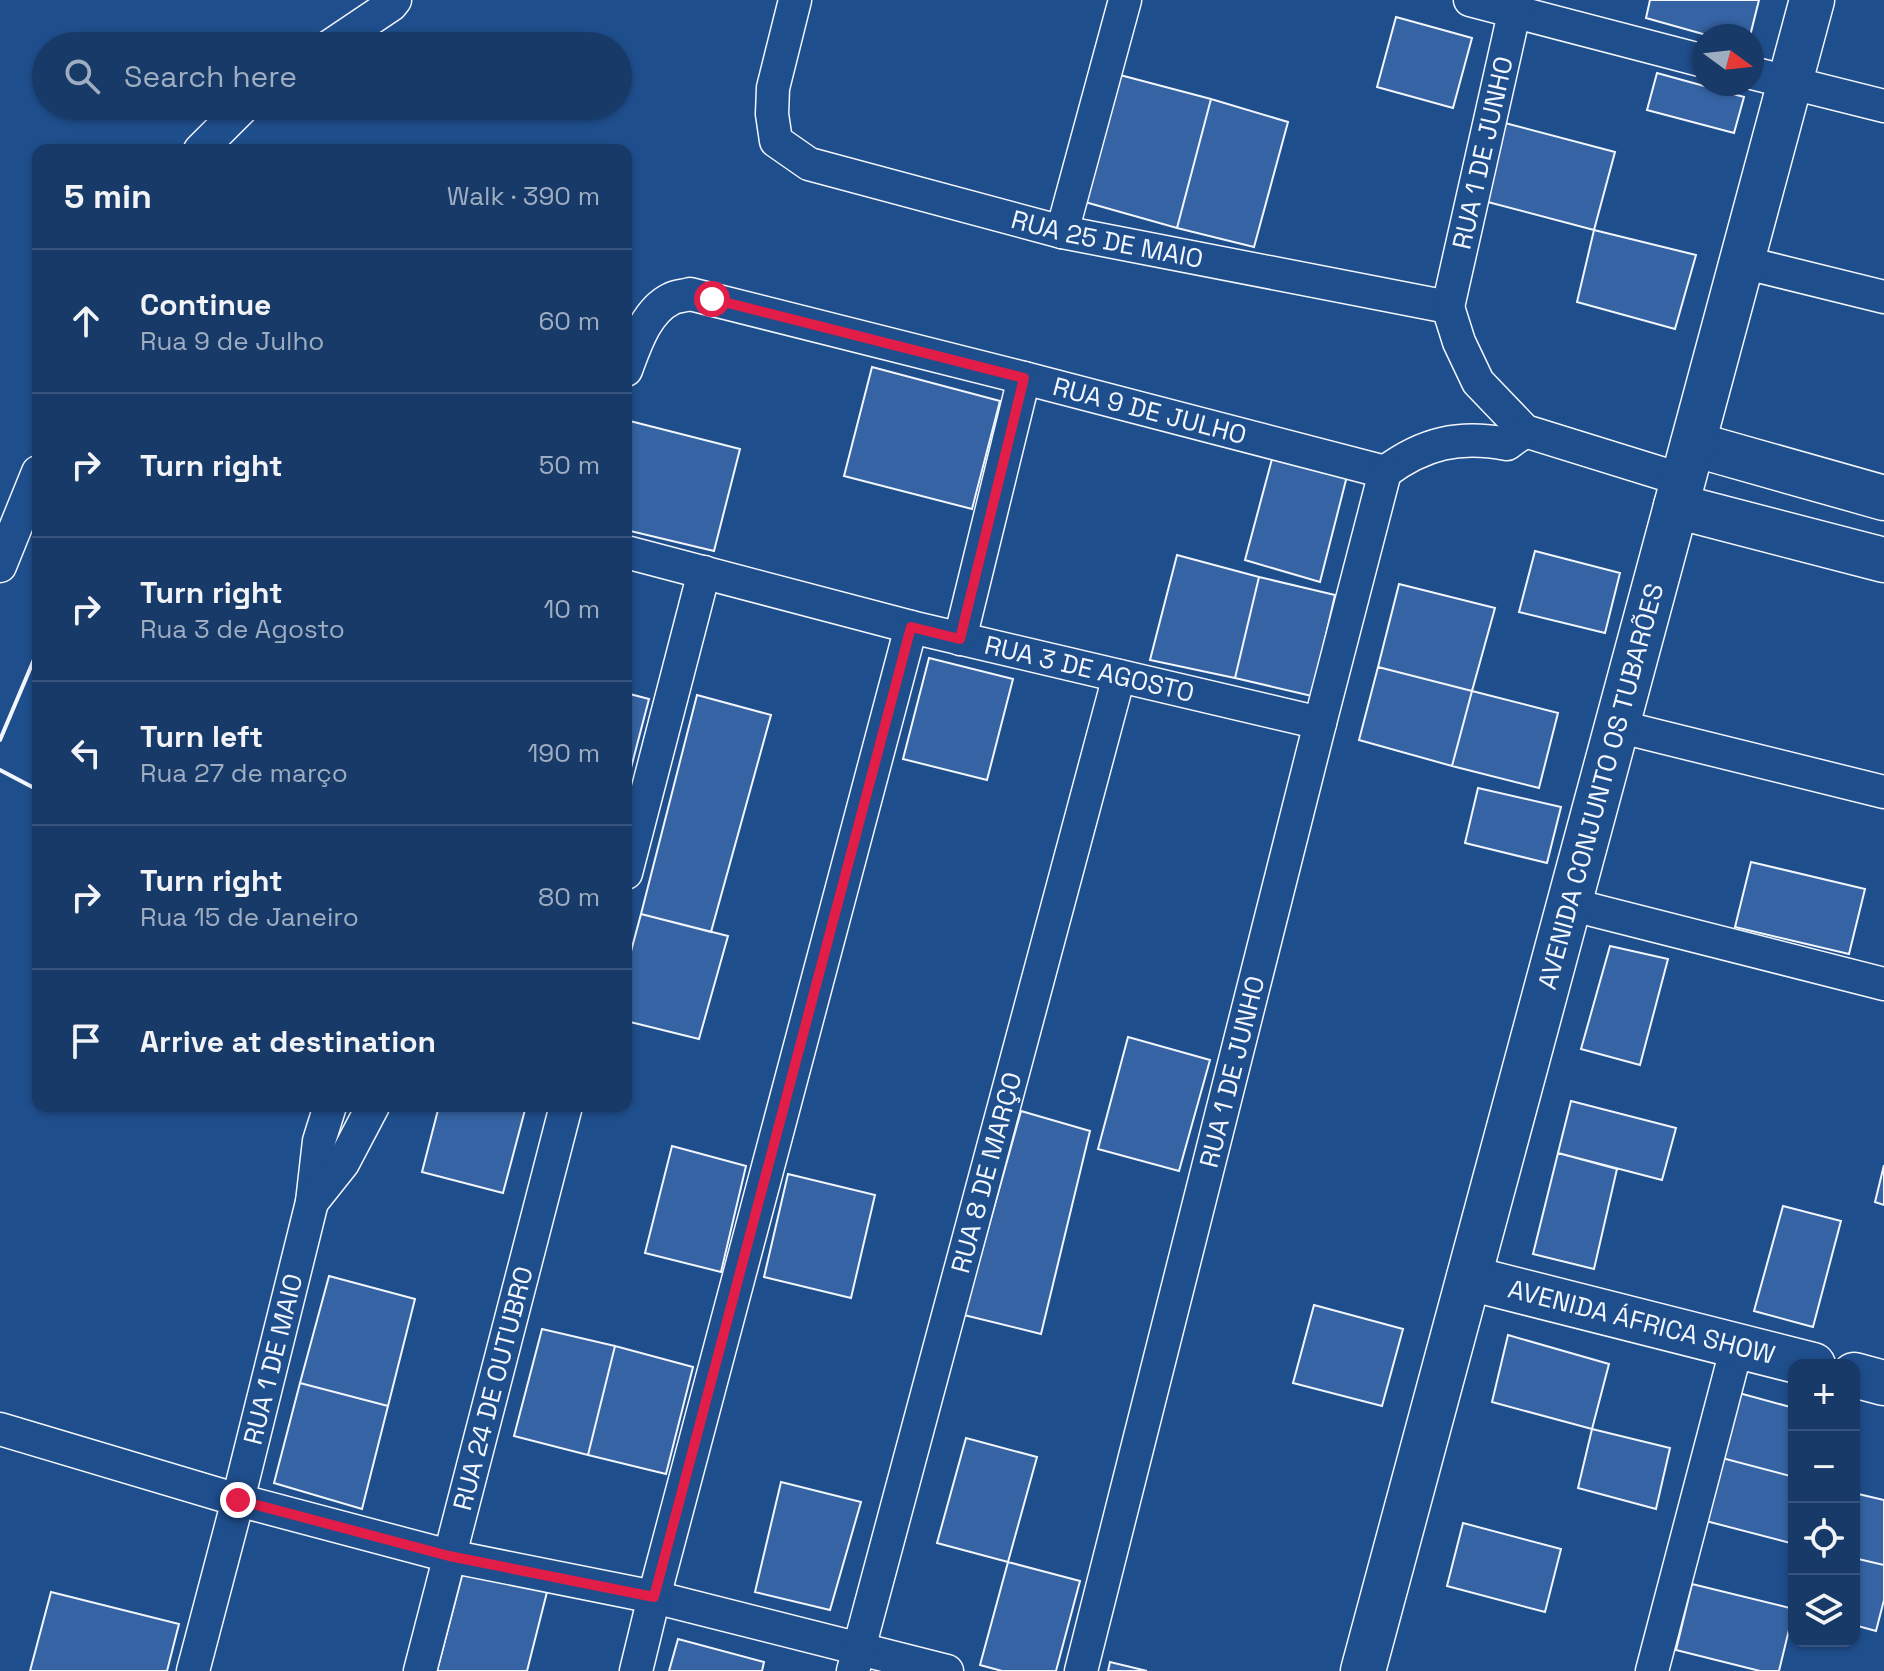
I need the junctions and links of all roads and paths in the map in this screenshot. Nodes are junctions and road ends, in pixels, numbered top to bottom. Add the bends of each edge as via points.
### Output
1 (395, 0) edge
2 (795, 0) edge
3 (1125, 0) edge
4 (1470, 0) edge
5 (1812, 0) edge
6 (1516, 6) edge
7 (351, 32) edge
8 (1692, 57) edge
9 (1771, 77) edge
10 (1884, 106) edge
11 (230, 120) edge
12 (206, 144) edge
13 (1062, 232) junction
14 (1742, 262) junction
15 (1884, 297) edge
16 (1448, 307) junction
17 (632, 354) edge
18 (1024, 378) junction
19 (1525, 431) junction
20 (1385, 472) junction
21 (1684, 477) junction
22 (32, 487) edge
23 (1884, 498) edge
24 (632, 554) edge
25 (1884, 560) edge
26 (0, 566) edge
27 (704, 572) junction
28 (911, 627) junction
29 (960, 639) junction
30 (1119, 676) junction
31 (1320, 723) junction
32 (1617, 726) junction
33 (1884, 792) edge
34 (632, 850) edge
35 (1569, 904) junction
36 (1884, 984) edge
37 (328, 1112) edge
38 (370, 1112) edge
39 (564, 1112) edge
40 (312, 1202) junction
41 (1469, 1278) junction
42 (1737, 1346) junction
43 (1789, 1359) edge
44 (1860, 1377) edge
45 (1884, 1383) edge
46 (1, 1430) edge
47 (238, 1500) junction
48 (449, 1556) junction
49 (1390, 1572) junction
50 (654, 1597) junction
51 (856, 1660) edge
52 (193, 1671) edge
53 (420, 1671) edge
54 (636, 1671) edge
55 (947, 1671) edge
56 (1081, 1671) edge
57 (1363, 1671) edge
58 (1379, 1671) edge
59 (1652, 1671) edge

1 - 7 street
2 - 13 street, RUA 25 DE MAIO via 773,88 776,141 809,164
3 - 13 street
4 - 6 street
5 - 9 street, AVENIDA CONJUNTO OS TUBARÕES
6 - 8 street
6 - 16 street, RUA 1 DE JUNHO
9 - 10 street
9 - 14 street, AVENIDA CONJUNTO OS TUBARÕES
11 - 12 street
13 - 16 street, RUA 25 DE MAIO
14 - 15 street
14 - 21 street, AVENIDA CONJUNTO OS TUBARÕES
16 - 19 street via 1478,382
17 - 18 street, RUA 9 DE JULHO via 653,314 670,299 690,294
18 - 20 street, RUA 9 DE JULHO
18 - 29 street
19 - 20 street via 1507,444 1443,443
19 - 21 street
20 - 31 street, RUA 1 DE JUNHO
21 - 23 street
21 - 25 street
21 - 32 street, AVENIDA CONJUNTO OS TUBARÕES
22 - 26 street
24 - 27 street, RUA 3 DE AGOSTO
27 - 28 street, RUA 3 DE AGOSTO
27 - 34 street
28 - 29 street, RUA 3 DE AGOSTO
28 - 50 street
29 - 30 street, RUA 3 DE AGOSTO
30 - 31 street, RUA 3 DE AGOSTO
30 - 51 street, RUA 8 DE MARÇO
31 - 56 street, RUA 1 DE JUNHO
32 - 33 street
32 - 35 street, AVENIDA CONJUNTO OS TUBARÕES
35 - 36 street
35 - 41 street, AVENIDA CONJUNTO OS TUBARÕES
37 - 40 street
38 - 40 street, RUA 1 DE MAIO via 343,1163
39 - 48 street, RUA 24 DE OUTUBRO
40 - 47 street, RUA 1 DE MAIO
41 - 42 street, AVENIDA ÁFRICA SHOW
41 - 49 street, AVENIDA CONJUNTO OS TUBARÕES
42 - 43 street, AVENIDA ÁFRICA SHOW
42 - 59 street
44 - 45 street
46 - 47 street
47 - 48 street
47 - 52 street, RUA 1 DE MAIO
48 - 50 street
48 - 53 street, RUA 24 DE OUTUBRO
49 - 57 street
49 - 58 street
50 - 51 street
50 - 54 street
51 - 55 street

